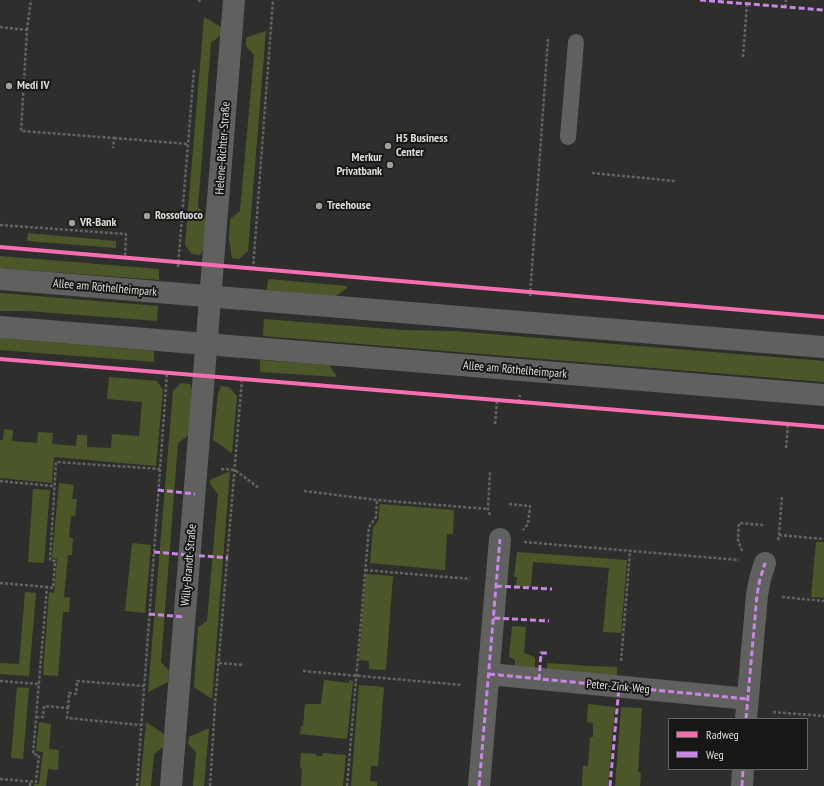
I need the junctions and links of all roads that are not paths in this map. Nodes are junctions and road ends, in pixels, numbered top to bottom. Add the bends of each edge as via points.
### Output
1 (234, 0) edge
2 (576, 42) dead end
3 (568, 137) dead end
4 (0, 280) edge
5 (211, 297) junction
6 (0, 327) edge
7 (207, 344) junction
8 (824, 347) edge
9 (824, 395) edge
10 (500, 539) road end
11 (766, 563) road end
12 (489, 681) junction
13 (747, 709) edge
14 (743, 770) edge
15 (171, 786) edge
16 (479, 786) edge
17 (742, 786) edge

1 - 5 street, Helene-Richter-Straße
2 - 3 lane
4 - 5 street, Allee am Röthelheimpark
5 - 7 street
5 - 8 street, Allee am Röthelheimpark
6 - 7 street, Allee am Röthelheimpark
7 - 9 street, Allee am Röthelheimpark
7 - 15 street, Willy-Brandt-Straße
10 - 12 street
11 - 13 street via 757,595
12 - 13 street, Peter-Zink-Weg via 619,687
12 - 16 street
14 - 17 street

